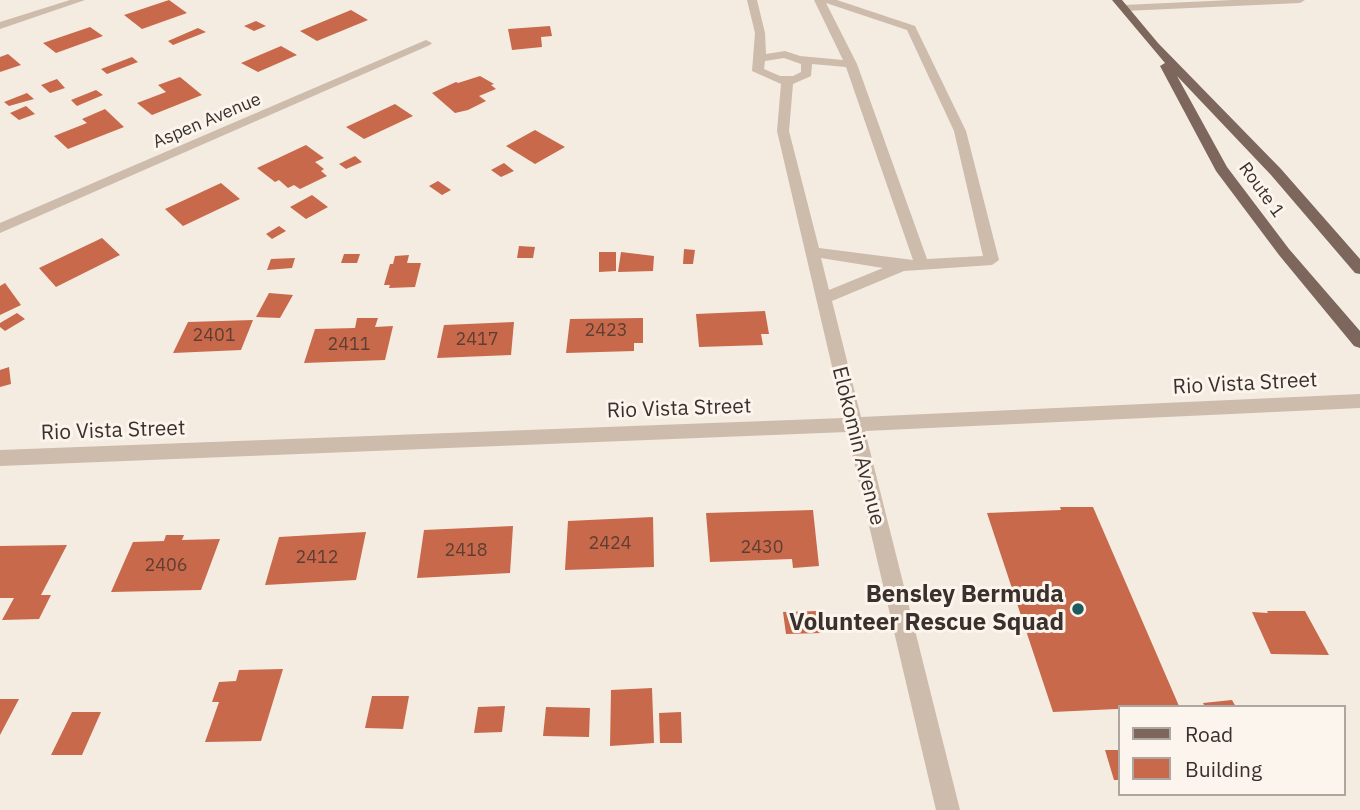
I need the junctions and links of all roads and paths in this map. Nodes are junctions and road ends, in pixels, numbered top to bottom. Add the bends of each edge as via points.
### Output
1 (80, 0) edge
2 (752, 0) edge
3 (819, 0) edge
4 (827, 0) edge
5 (1300, 0) edge
6 (1120, 4) edge
7 (0, 26) edge
8 (760, 33) junction
9 (426, 44) dead end
10 (1154, 45) junction
11 (785, 54) junction
12 (760, 59) junction
13 (801, 59) junction
14 (845, 63) junction
15 (807, 74) junction
16 (787, 81) junction
17 (0, 229) edge
18 (811, 253) junction
19 (902, 266) junction
20 (922, 266) junction
21 (1360, 269) edge
22 (822, 299) junction
23 (1360, 342) edge
24 (1360, 401) edge
25 (852, 425) junction
26 (0, 458) edge
27 (948, 810) edge

1 - 7 street
2 - 8 street
3 - 14 street
4 - 20 street via 911,29 960,131 992,260
5 - 6 street
6 - 10 main road, Route 1
8 - 11 street
8 - 12 street
9 - 17 street, Aspen Avenue
10 - 21 main road, Route 1 via 1276,172
10 - 23 main road, Route 1 via 1221,168
11 - 12 street
11 - 13 street
12 - 16 street via 757,66 763,75
13 - 14 street
13 - 15 street via 808,66
14 - 15 street via 834,71
14 - 20 street
15 - 16 street
16 - 18 street, Elokomin Avenue via 782,131
18 - 19 street
18 - 22 street, Elokomin Avenue
19 - 20 street
19 - 22 street
22 - 25 street, Elokomin Avenue
24 - 25 street, Rio Vista Street
25 - 26 street, Rio Vista Street
25 - 27 street, Elokomin Avenue

